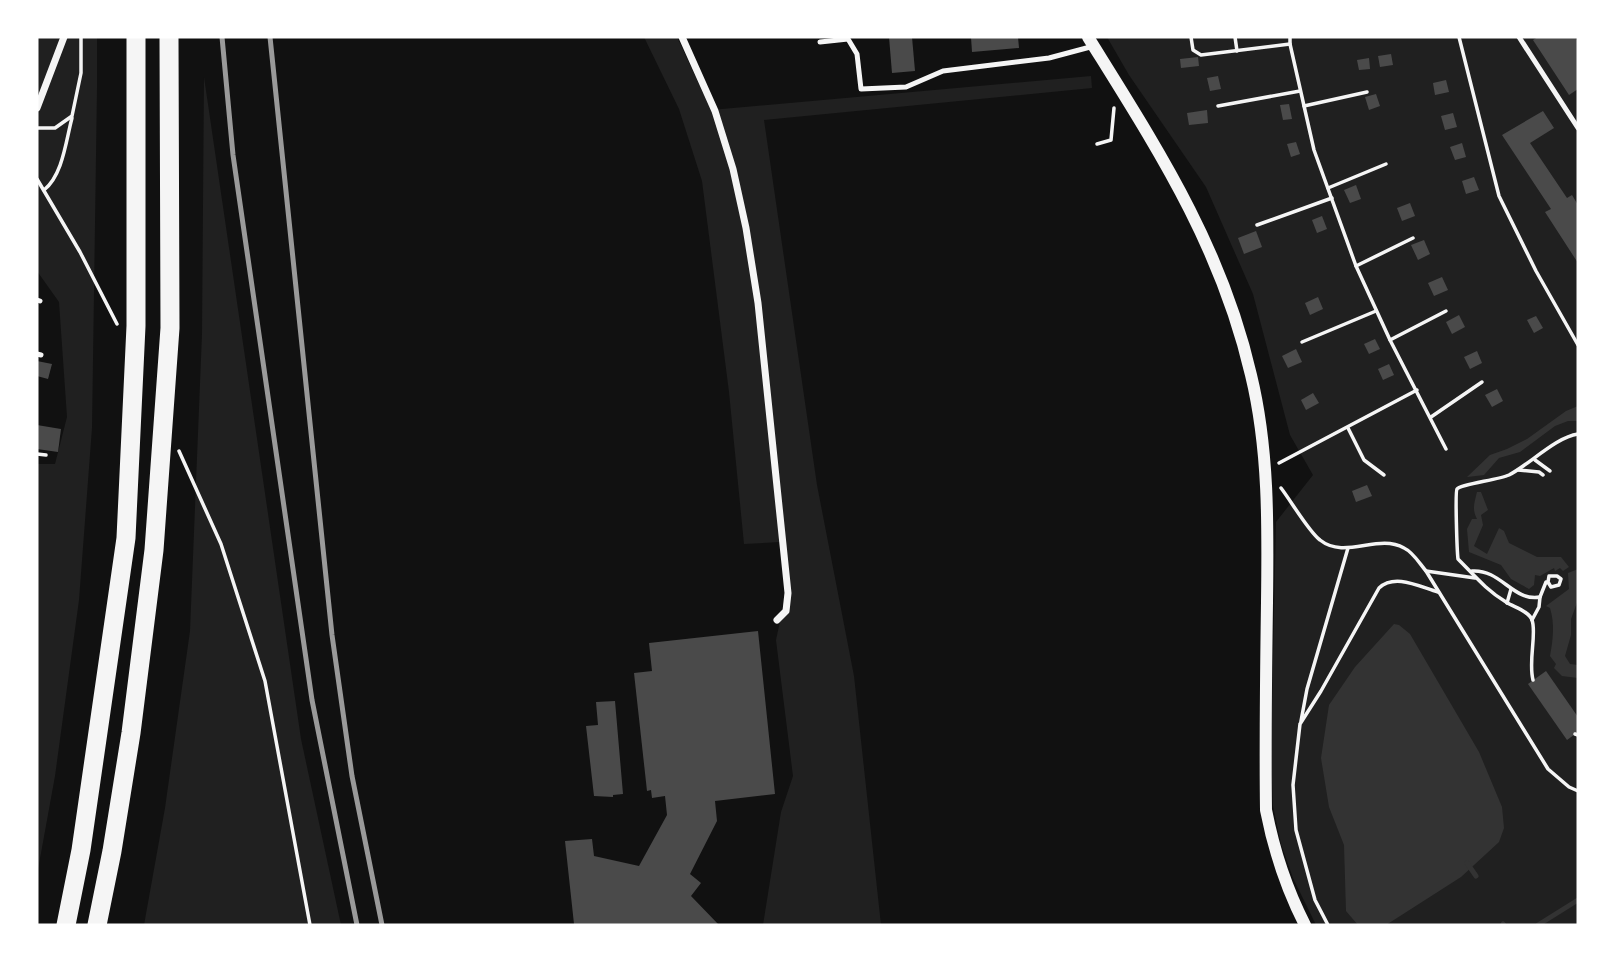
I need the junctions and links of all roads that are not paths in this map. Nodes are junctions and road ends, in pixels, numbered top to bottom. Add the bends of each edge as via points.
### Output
1 (64, 37) edge
2 (136, 37) edge
3 (169, 37) edge
4 (681, 37) edge
5 (1519, 37) edge
6 (1091, 41) edge
7 (820, 42) dead end
8 (37, 108) edge
9 (1578, 128) edge
10 (777, 620) dead end
11 (66, 925) edge
12 (97, 925) edge
13 (1305, 925) edge

1 - 8 street
2 - 11 highway via 136,326 126,538
3 - 12 highway via 170,328 154,550 131,733
4 - 10 street via 715,111 746,228 789,593 786,611
5 - 9 lane
6 - 7 lane via 1049,58 943,71 906,87 861,89 857,54 848,39
6 - 13 street via 1186,200 1214,259 1252,375 1264,459 1267,537 1266,810 1284,880

